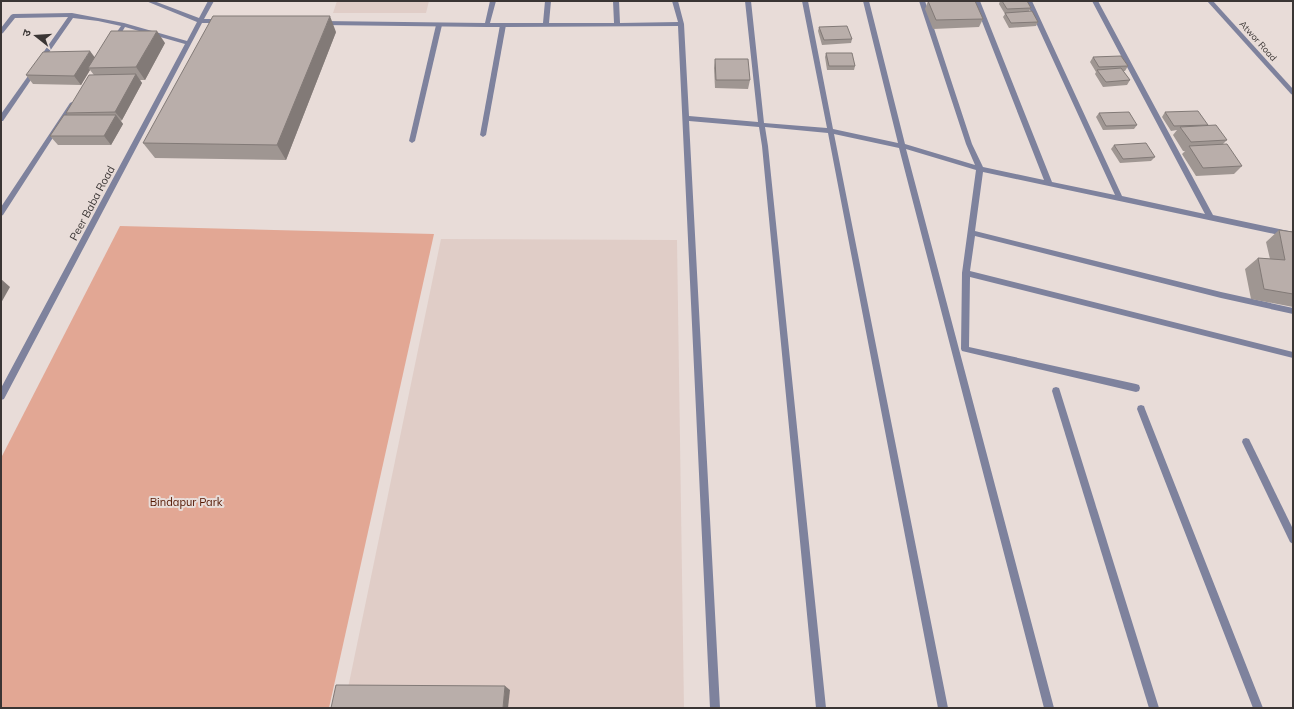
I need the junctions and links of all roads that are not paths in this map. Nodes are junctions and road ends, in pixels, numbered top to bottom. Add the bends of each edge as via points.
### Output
1 (149, 1) edge
2 (211, 1) edge
3 (493, 1) edge
4 (548, 1) edge
5 (616, 1) edge
6 (675, 1) edge
7 (748, 1) edge
8 (805, 1) edge
9 (866, 1) edge
10 (922, 1) edge
11 (977, 1) edge
12 (1029, 1) edge
13 (1095, 1) edge
14 (1210, 1) edge
15 (72, 15) junction
16 (202, 21) junction
17 (225, 21) edge
18 (312, 23) edge
19 (617, 24) junction
20 (681, 24) junction
21 (124, 25) junction
22 (440, 25) junction
23 (488, 25) junction
24 (503, 25) junction
25 (546, 25) junction
26 (1, 32) edge
27 (189, 43) junction
28 (111, 44) edge
29 (1293, 93) edge
30 (77, 96) edge
31 (685, 118) junction
32 (1, 119) edge
33 (761, 125) junction
34 (830, 131) junction
35 (483, 136) dead end
36 (412, 141) dead end
37 (902, 146) junction
38 (980, 169) junction
39 (1049, 183) junction
40 (1119, 197) junction
41 (1, 213) edge
42 (1210, 217) junction
43 (972, 233) junction
44 (1293, 235) edge
45 (966, 274) junction
46 (1293, 311) edge
47 (1293, 355) edge
48 (1136, 388) dead end
49 (1056, 391) dead end
50 (1, 396) edge
51 (1141, 409) dead end
52 (1246, 442) dead end
53 (1293, 539) edge
54 (716, 708) edge
55 (821, 708) edge
56 (943, 708) edge
57 (1050, 708) edge
58 (1154, 708) edge
59 (1258, 708) edge

1 - 16 street
2 - 16 street, Peer Baba Road
3 - 23 street
4 - 25 street
5 - 19 street
6 - 20 street
7 - 33 street
8 - 34 street
9 - 37 street
10 - 38 street
11 - 39 street
12 - 40 street
13 - 42 street
14 - 29 street, Atwor Road
15 - 21 street
15 - 26 street via 13,16
15 - 32 street
16 - 17 street
16 - 27 street, Peer Baba Road
18 - 22 street
19 - 20 street
19 - 25 street
20 - 31 street
21 - 27 street
21 - 28 street
22 - 23 street
22 - 36 street
23 - 24 street
24 - 25 street
24 - 35 street
27 - 50 street, Peer Baba Road
30 - 41 street
31 - 33 street
31 - 54 street
33 - 34 street
33 - 55 street
34 - 37 street
34 - 56 street
37 - 38 street
37 - 57 street
38 - 39 street
38 - 43 street
39 - 40 street
40 - 42 street
42 - 44 street
43 - 45 street
43 - 46 street
45 - 47 street
45 - 48 street via 965,348
49 - 58 street
51 - 59 street
52 - 53 street

